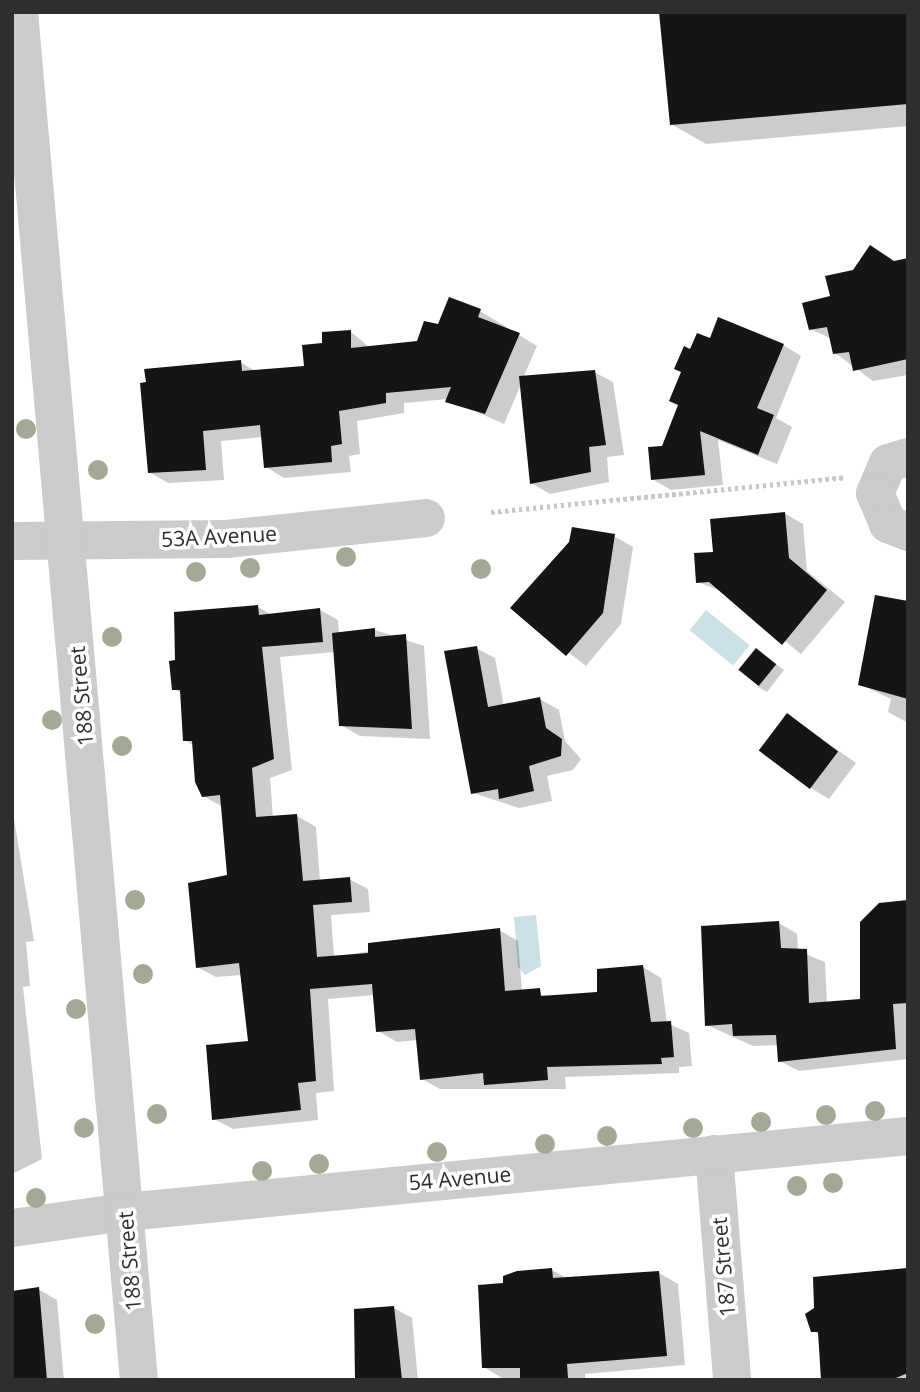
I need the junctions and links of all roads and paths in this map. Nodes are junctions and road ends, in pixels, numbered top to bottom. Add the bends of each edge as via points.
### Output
1 (19, 12) edge
2 (908, 457) edge
3 (857, 476) dead end
4 (491, 512) dead end
5 (426, 518) dead end
6 (908, 532) edge
7 (68, 538) junction
8 (12, 541) edge
9 (908, 1136) edge
10 (714, 1154) junction
11 (125, 1212) junction
12 (12, 1228) edge
13 (139, 1380) edge
14 (732, 1380) edge

1 - 7 street, 188 Street
2 - 6 street via 888,463 875,493 888,524
3 - 4 path
5 - 7 street, 53A Avenue via 227,539
7 - 8 street, 53A Avenue
7 - 11 street, 188 Street
9 - 10 street, 54 Avenue
10 - 11 street, 54 Avenue
10 - 14 street, 187 Street
11 - 12 street, 54 Avenue
11 - 13 street, 188 Street

